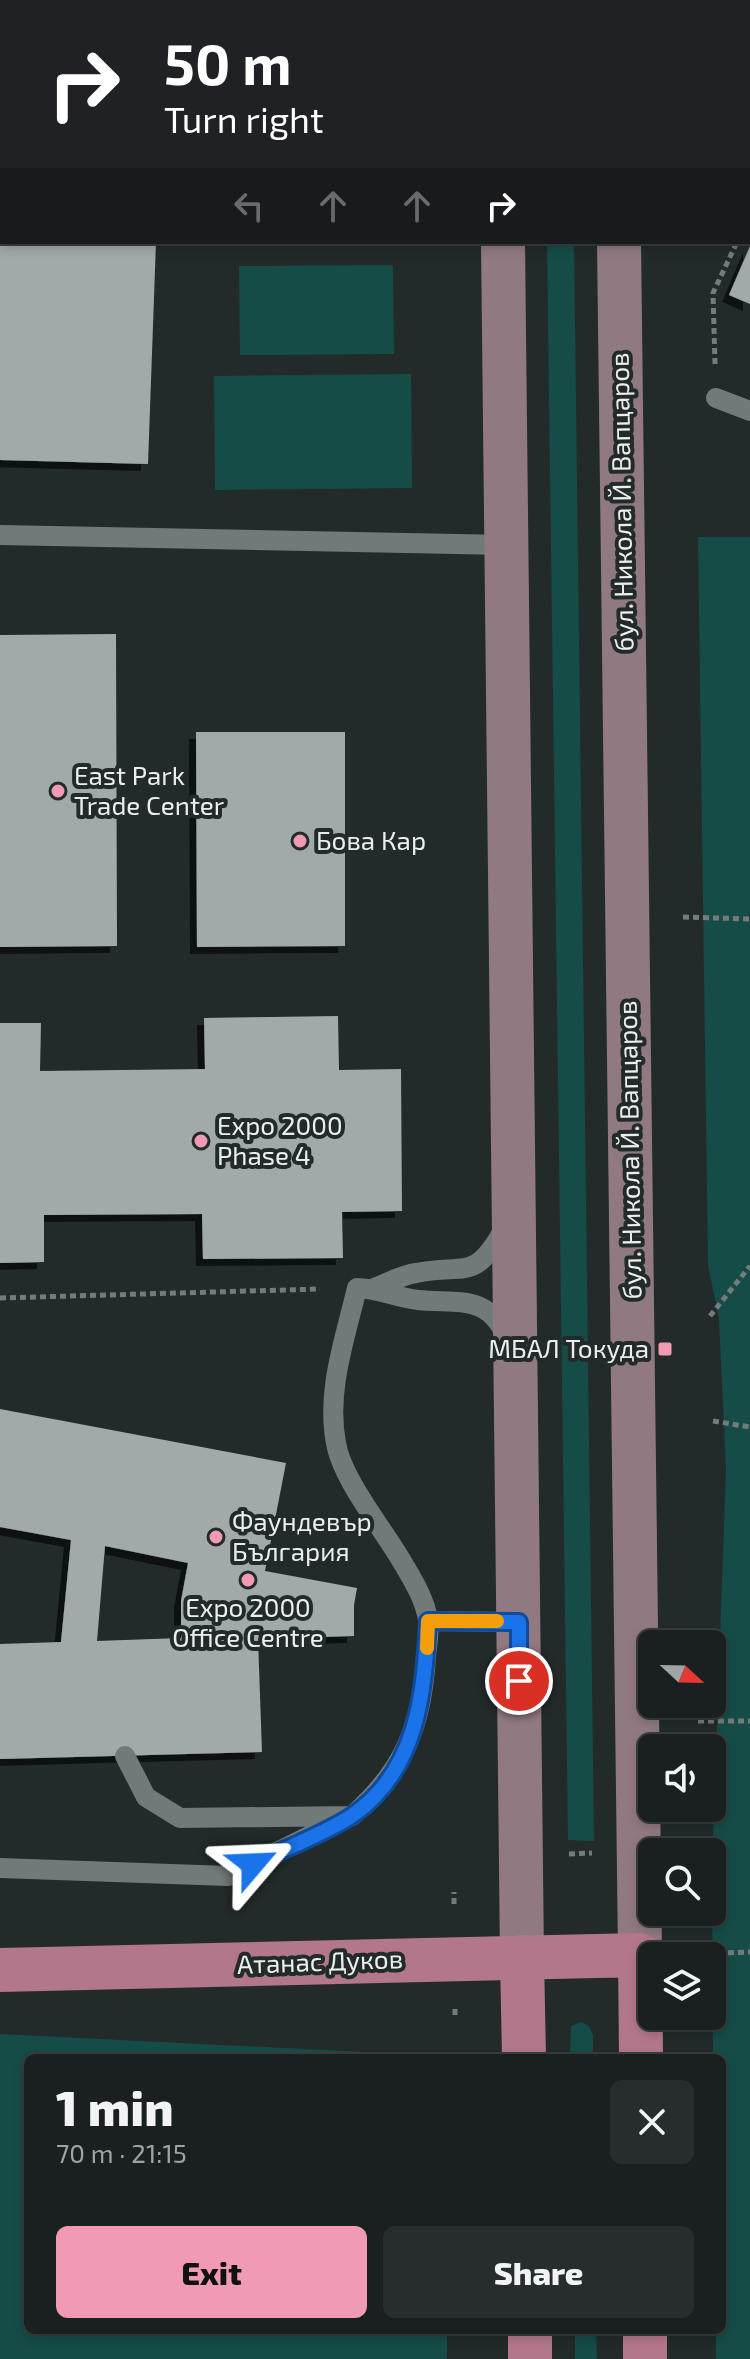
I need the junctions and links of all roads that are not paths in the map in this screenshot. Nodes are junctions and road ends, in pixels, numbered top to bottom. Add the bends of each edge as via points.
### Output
1 (503, 244) edge
2 (619, 244) edge
3 (716, 398) road end
4 (750, 411) edge
5 (0, 535) edge
6 (507, 545) junction
7 (515, 1193) junction
8 (365, 1288) junction
9 (517, 1371) junction
10 (428, 1621) junction
11 (519, 1622) junction
12 (125, 1756) dead end
13 (352, 1816) junction
14 (0, 1868) edge
15 (640, 1942) edge
16 (638, 1955) edge
17 (522, 1957) junction
18 (0, 1970) edge
19 (641, 2030) edge
20 (524, 2054) edge
21 (641, 2054) edge
22 (530, 2334) edge
23 (645, 2334) edge
24 (530, 2359) edge
25 (645, 2359) edge

1 - 6 main road
2 - 15 main road, бул. Никола Й. Вапцаров
3 - 4 lane
5 - 6 lane
6 - 7 main road
7 - 8 lane via 504,1229 477,1264 415,1273
7 - 9 main road
8 - 9 lane via 416,1300 478,1305 496,1317
8 - 10 lane via 335,1378 336,1447 422,1597
9 - 11 main road
10 - 11 lane
10 - 13 lane via 420,1710 401,1760
11 - 17 main road
12 - 13 lane via 146,1797 180,1818
13 - 14 lane via 228,1876
16 - 17 main road, Атанас Дуков
17 - 18 main road, Атанас Дуков
17 - 20 main road
19 - 21 main road, бул. Никола Й. Вапцаров
22 - 24 main road
23 - 25 main road

